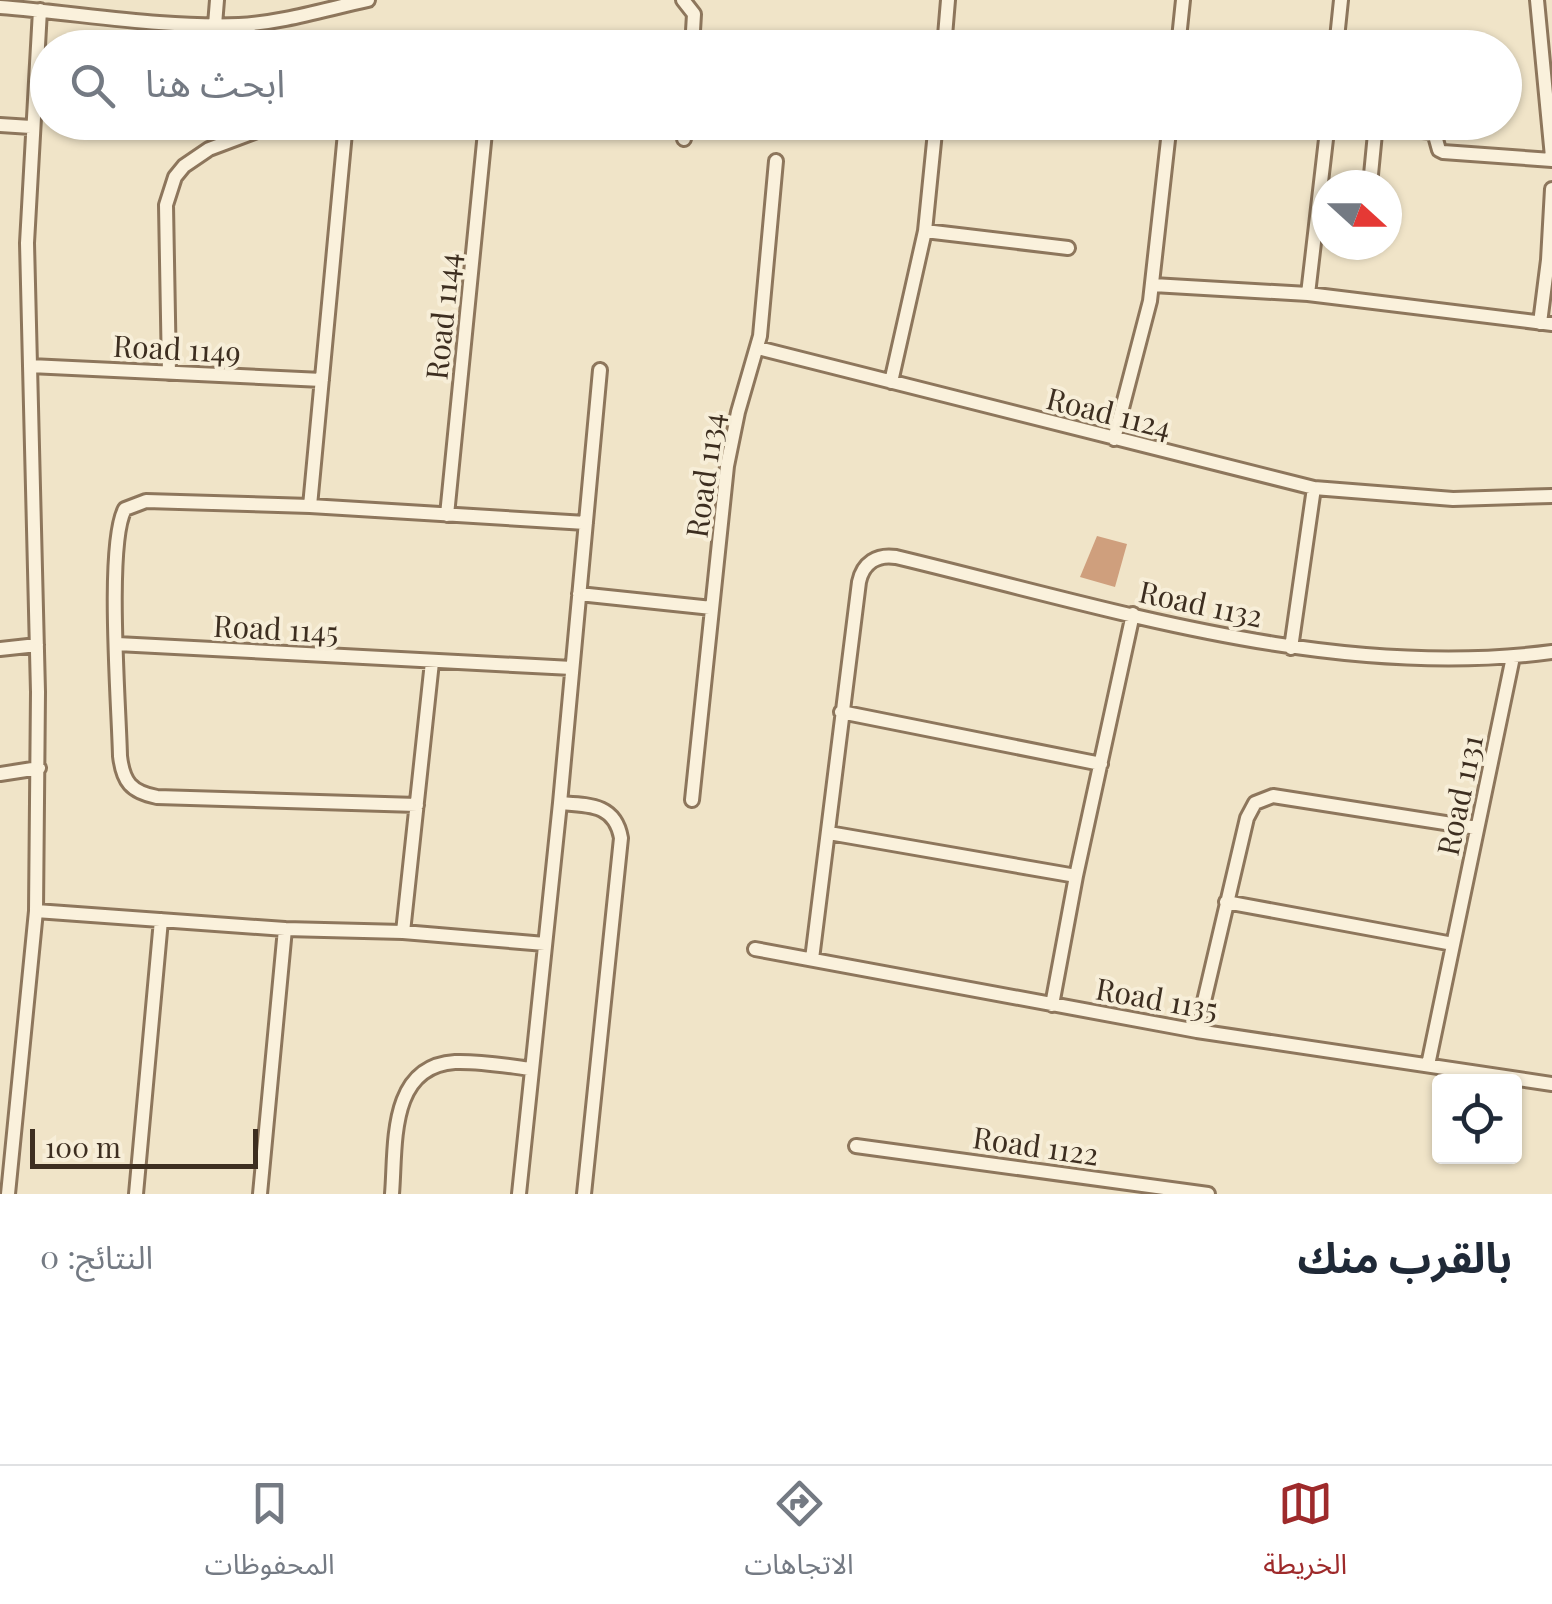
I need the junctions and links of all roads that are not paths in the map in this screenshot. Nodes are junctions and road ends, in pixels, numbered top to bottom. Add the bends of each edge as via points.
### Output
1 (217, 0) edge
2 (368, 0) edge
3 (683, 0) edge
4 (948, 0) edge
5 (1183, 0) edge
6 (1341, 0) edge
7 (1537, 0) edge
8 (0, 7) edge
9 (40, 10) junction
10 (215, 25) junction
11 (39, 30) edge
12 (693, 30) edge
13 (946, 30) edge
14 (1180, 30) edge
15 (1338, 30) edge
16 (0, 125) edge
17 (30, 127) edge
18 (31, 140) edge
19 (236, 140) edge
20 (344, 140) edge
21 (484, 140) edge
22 (934, 140) edge
23 (1168, 140) edge
24 (1326, 140) edge
25 (1374, 140) edge
26 (1436, 140) edge
27 (1552, 158) edge
28 (776, 161) dead end
29 (1371, 170) edge
30 (1552, 189) edge
31 (926, 232) junction
32 (1068, 248) dead end
33 (1153, 285) junction
34 (1308, 294) junction
35 (1546, 323) edge
36 (758, 348) junction
37 (30, 366) junction
38 (600, 370) dead end
39 (168, 372) junction
40 (322, 380) junction
41 (892, 382) junction
42 (1114, 439) junction
43 (1314, 488) junction
44 (1552, 496) edge
45 (310, 506) junction
46 (447, 515) junction
47 (586, 523) junction
48 (579, 594) junction
49 (712, 608) junction
50 (1134, 614) junction
51 (117, 644) junction
52 (37, 645) junction
53 (1292, 648) junction
54 (0, 649) edge
55 (1552, 652) edge
56 (1513, 657) junction
57 (432, 662) junction
58 (572, 668) junction
59 (841, 712) junction
60 (1101, 764) junction
61 (39, 768) junction
62 (0, 774) edge
63 (692, 800) dead end
64 (560, 803) junction
65 (416, 805) junction
66 (1477, 828) junction
67 (829, 832) junction
68 (1076, 876) junction
69 (1226, 902) junction
70 (36, 911) junction
71 (161, 920) junction
72 (285, 929) junction
73 (403, 932) junction
74 (545, 944) junction
75 (1453, 944) junction
76 (755, 948) dead end
77 (812, 959) junction
78 (1052, 1005) junction
79 (1197, 1031) junction
80 (1428, 1065) junction
81 (532, 1069) junction
82 (1552, 1084) edge
83 (856, 1146) dead end
84 (8, 1194) edge
85 (136, 1194) edge
86 (260, 1194) edge
87 (392, 1194) edge
88 (519, 1194) edge
89 (584, 1194) edge
90 (1208, 1194) edge

1 - 10 street
2 - 10 street via 266,23
3 - 12 street via 694,14
4 - 13 street
5 - 14 street
6 - 15 street
7 - 27 street
8 - 9 street
9 - 10 street
9 - 11 street
16 - 17 street
18 - 37 street
19 - 39 street via 195,156 175,177 166,204
20 - 40 street
21 - 46 street, Road 1144
22 - 31 street
23 - 33 street
24 - 34 street
25 - 29 street
26 - 27 street via 1444,152
28 - 36 street, Road 1134
30 - 35 street
31 - 32 street
31 - 41 street
33 - 34 street
33 - 42 street
34 - 35 street
36 - 41 street, Road 1124
36 - 49 street, Road 1134 via 732,439
37 - 39 street, Road 1149
37 - 52 street
38 - 47 street
39 - 40 street, Road 1149
40 - 45 street
41 - 42 street, Road 1124
42 - 43 street, Road 1124
43 - 44 street, Road 1124 via 1453,498
43 - 53 street
45 - 46 street
45 - 51 street via 146,501 125,509 117,530
46 - 47 street
47 - 48 street
48 - 49 street
48 - 58 street
49 - 63 street, Road 1134
50 - 53 street, Road 1132
50 - 59 street, Road 1132 via 888,556 868,564 859,582
50 - 60 street
51 - 57 street, Road 1145
51 - 65 street via 120,756 129,787 157,797
52 - 54 street
52 - 61 street
53 - 56 street, Road 1132
55 - 56 street, Road 1132
56 - 66 street, Road 1131
57 - 58 street, Road 1145
57 - 65 street
58 - 64 street
59 - 60 street
59 - 67 street
60 - 68 street
61 - 62 street
61 - 70 street
64 - 74 street
64 - 89 street via 600,806 621,838
65 - 73 street
66 - 69 street via 1273,796 1248,812
66 - 75 street, Road 1131
67 - 68 street
67 - 77 street
68 - 78 street
69 - 75 street
69 - 79 street
70 - 71 street
70 - 84 street
71 - 72 street
71 - 85 street
72 - 73 street
72 - 86 street
73 - 74 street
74 - 81 street
75 - 80 street, Road 1131
76 - 77 street, Road 1135
77 - 78 street, Road 1135
78 - 79 street, Road 1135
79 - 80 street, Road 1135
80 - 82 street, Road 1135
81 - 87 street via 453,1062 420,1075 400,1104
81 - 88 street
83 - 90 street, Road 1122

